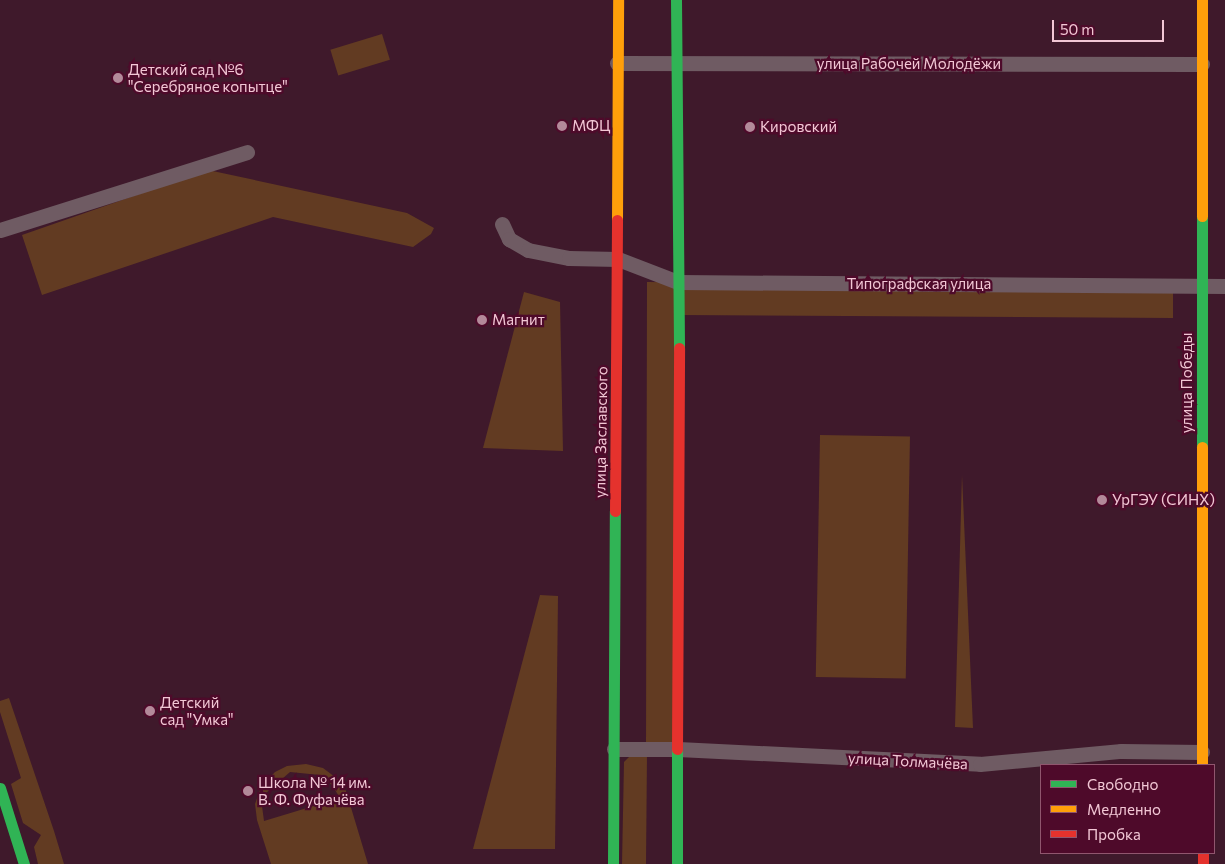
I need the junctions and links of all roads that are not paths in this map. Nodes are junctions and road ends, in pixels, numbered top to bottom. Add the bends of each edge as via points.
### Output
1 (618, 0) edge
2 (676, 0) edge
3 (1202, 0) edge
4 (617, 63) junction
5 (675, 64) junction
6 (1202, 64) junction
7 (247, 152) dead end
8 (502, 224) dead end
9 (0, 230) edge
10 (618, 259) junction
11 (678, 282) junction
12 (1202, 286) junction
13 (1225, 286) edge
14 (614, 749) junction
15 (678, 749) junction
16 (1202, 759) edge
17 (0, 788) edge
18 (24, 864) edge
19 (613, 864) edge
20 (677, 864) edge

1 - 4 street, улица Заславского
2 - 5 street
3 - 6 street, улица Победы
4 - 5 street, улица Рабочей Молодёжи
4 - 10 street, улица Заславского
5 - 6 street, улица Рабочей Молодёжи
5 - 11 street
6 - 12 street, улица Победы
7 - 9 street
8 - 10 street via 509,239 528,250 569,258
10 - 11 street, Типографская улица
10 - 14 street, улица Заславского
11 - 12 street, Типографская улица
11 - 15 street
12 - 13 street, Типографская улица
12 - 16 street, улица Победы
14 - 15 street, улица Толмачёва
14 - 19 street, улица Заславского
15 - 16 street, улица Толмачёва via 980,764 1122,751
15 - 20 street
17 - 18 street

